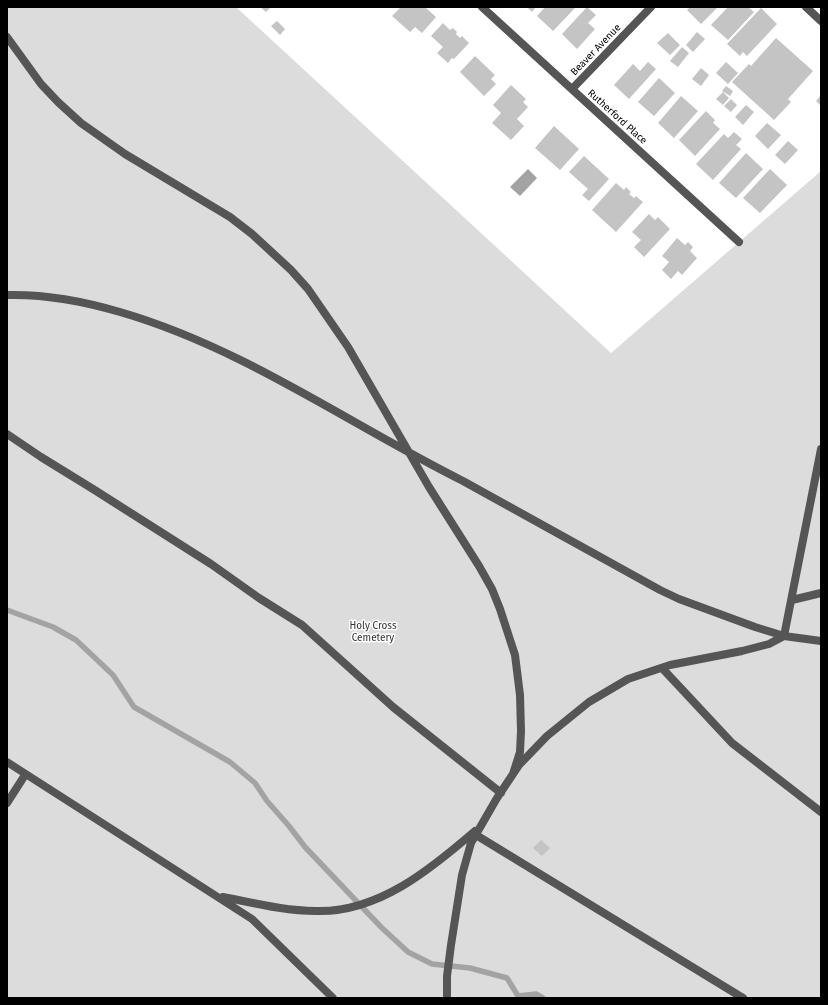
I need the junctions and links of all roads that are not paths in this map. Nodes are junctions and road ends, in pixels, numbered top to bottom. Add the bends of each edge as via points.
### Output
1 (482, 7) edge
2 (651, 7) edge
3 (806, 7) edge
4 (821, 21) edge
5 (7, 37) edge
6 (572, 89) junction
7 (739, 242) dead end
8 (7, 295) edge
9 (7, 434) edge
10 (821, 449) edge
11 (410, 452) junction
12 (821, 593) edge
13 (792, 600) junction
14 (784, 636) junction
15 (821, 640) edge
16 (662, 668) junction
17 (7, 762) edge
18 (513, 774) junction
19 (25, 775) junction
20 (501, 793) junction
21 (7, 803) edge
22 (821, 812) edge
23 (478, 831) junction
24 (218, 896) junction
25 (333, 998) edge
26 (447, 998) edge
27 (743, 998) edge

1 - 6 street, Rutherford Place
2 - 6 street, Beaver Avenue
3 - 4 street
5 - 11 street via 41,84 81,123 125,154 230,217 291,270 308,289 348,347
6 - 7 street, Rutherford Place
8 - 11 street via 61,298 149,320 226,352 284,381
9 - 20 street via 212,564 302,626 393,707
10 - 13 street
11 - 14 street via 660,590
11 - 18 street via 492,589 515,655 521,731 520,752
12 - 13 street
13 - 14 street
14 - 15 street
14 - 16 street via 769,644
16 - 18 street via 628,679 589,702 547,736
16 - 22 street via 732,743
17 - 19 street
18 - 20 street
19 - 21 street
19 - 24 street
20 - 23 street
23 - 24 street via 403,885 374,901 348,908 317,911
23 - 26 street via 471,843 462,876 447,976
23 - 27 street
24 - 25 street via 252,919

